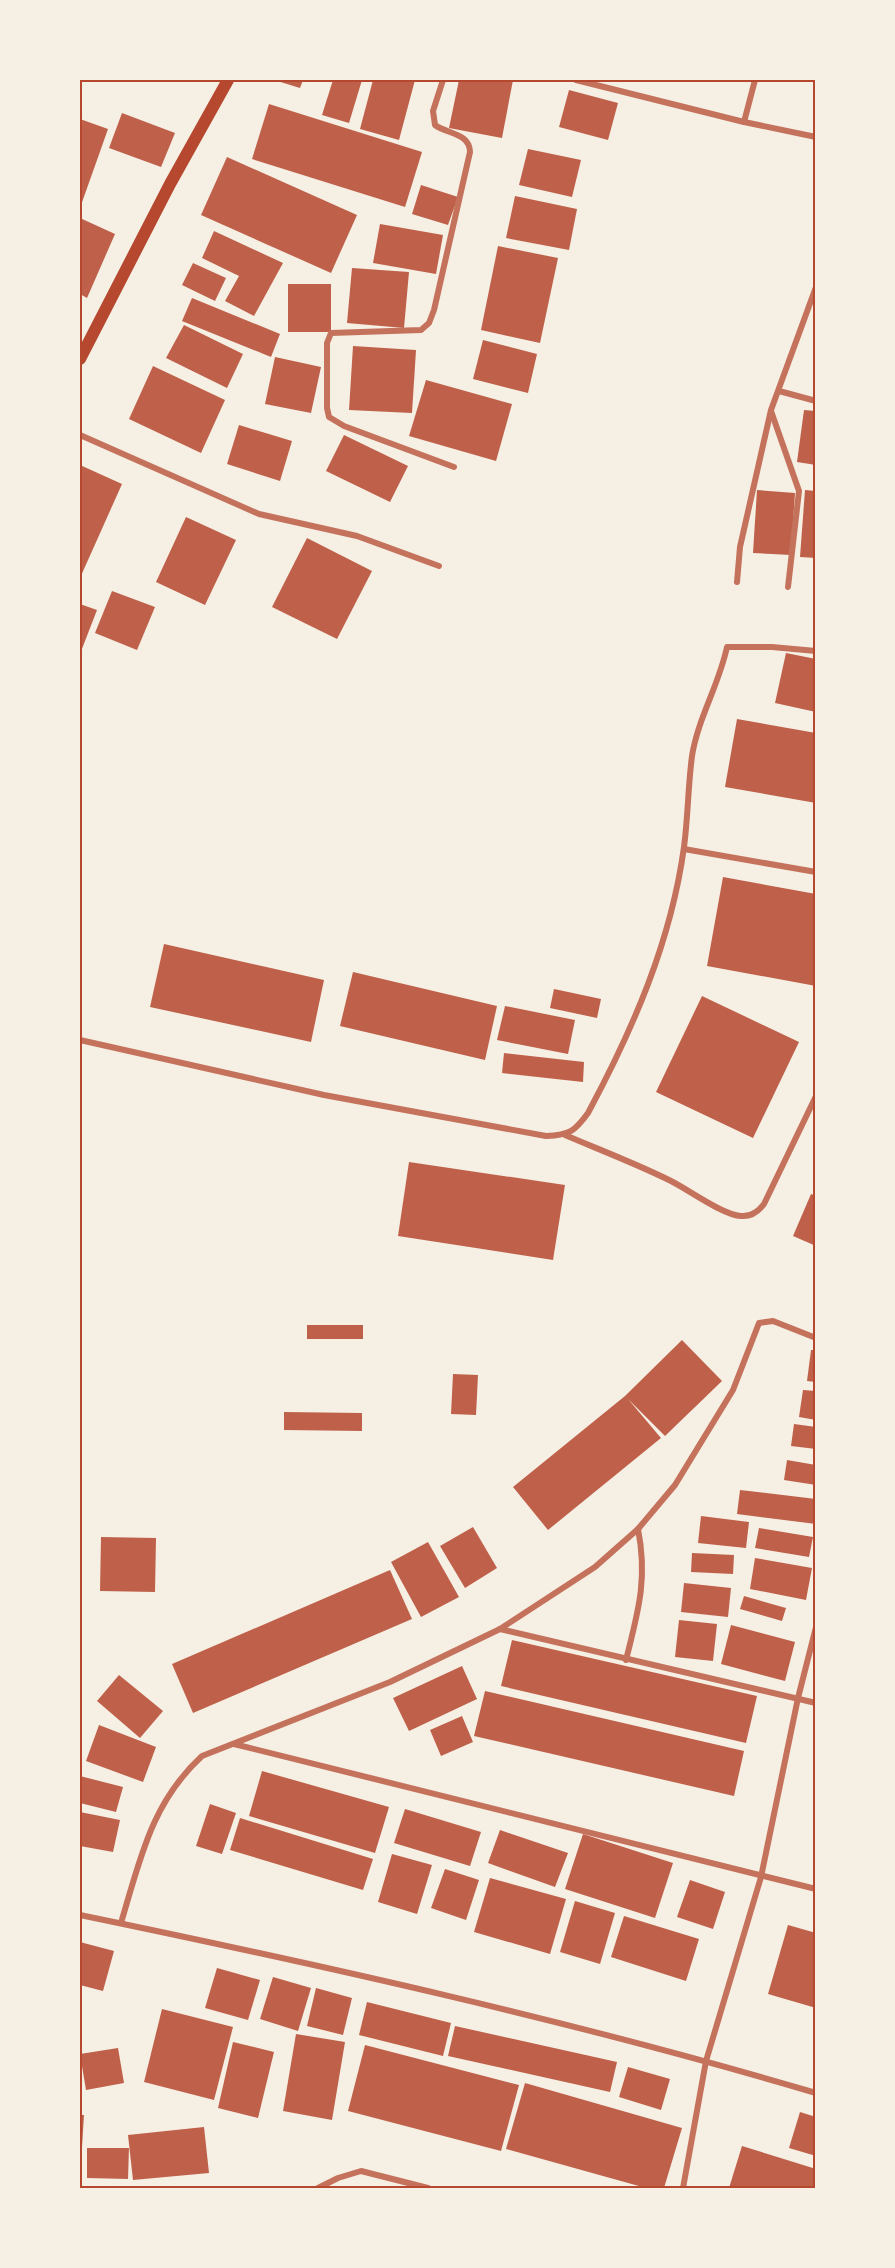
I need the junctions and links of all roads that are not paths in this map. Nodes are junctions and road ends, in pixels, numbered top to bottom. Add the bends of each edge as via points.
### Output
1 (228, 80) edge
2 (443, 80) edge
3 (576, 80) edge
4 (755, 80) edge
5 (744, 122) junction
6 (816, 137) edge
7 (816, 287) edge
8 (80, 358) edge
9 (779, 391) junction
10 (816, 401) edge
11 (771, 410) junction
12 (80, 435) edge
13 (454, 467) dead end
14 (439, 566) dead end
15 (737, 582) dead end
16 (788, 588) dead end
17 (816, 651) edge
18 (684, 849) junction
19 (816, 872) edge
20 (80, 1040) edge
21 (816, 1096) edge
22 (565, 1135) junction
23 (816, 1338) edge
24 (638, 1529) junction
25 (816, 1627) edge
26 (500, 1629) junction
27 (626, 1660) junction
28 (798, 1698) junction
29 (816, 1702) edge
30 (232, 1743) junction
31 (761, 1877) junction
32 (816, 1889) edge
33 (80, 1915) edge
34 (121, 1923) junction
35 (706, 2061) junction
36 (816, 2093) edge
37 (318, 2188) edge
38 (428, 2188) edge
39 (683, 2188) edge

1 - 8 main road
2 - 13 street via 433,111 435,125 465,139 470,152 434,310 421,330 331,333 327,343 327,408 334,422
3 - 5 street
4 - 5 street
5 - 6 street
7 - 9 street
9 - 10 street
9 - 11 street
11 - 15 street via 742,537
11 - 16 street via 799,491
12 - 14 street via 259,514 357,536
17 - 18 street via 727,647 692,756
18 - 19 street
18 - 22 street via 657,963 638,1011 588,1113 577,1128
20 - 22 street via 324,1095 546,1137
21 - 22 street via 764,1204 750,1216 728,1212 671,1181
23 - 24 street via 773,1321 759,1323 733,1390 709,1431 675,1485
24 - 26 street via 595,1567
24 - 27 street via 644,1573
25 - 28 street
26 - 27 street
26 - 30 street via 390,1682
27 - 28 street
28 - 29 street
28 - 31 street
30 - 31 street
30 - 34 street via 202,1756 174,1788 143,1847
31 - 32 street
31 - 35 street
33 - 34 street
34 - 35 street via 469,2001
35 - 36 street
35 - 39 street
37 - 38 street via 361,2171

